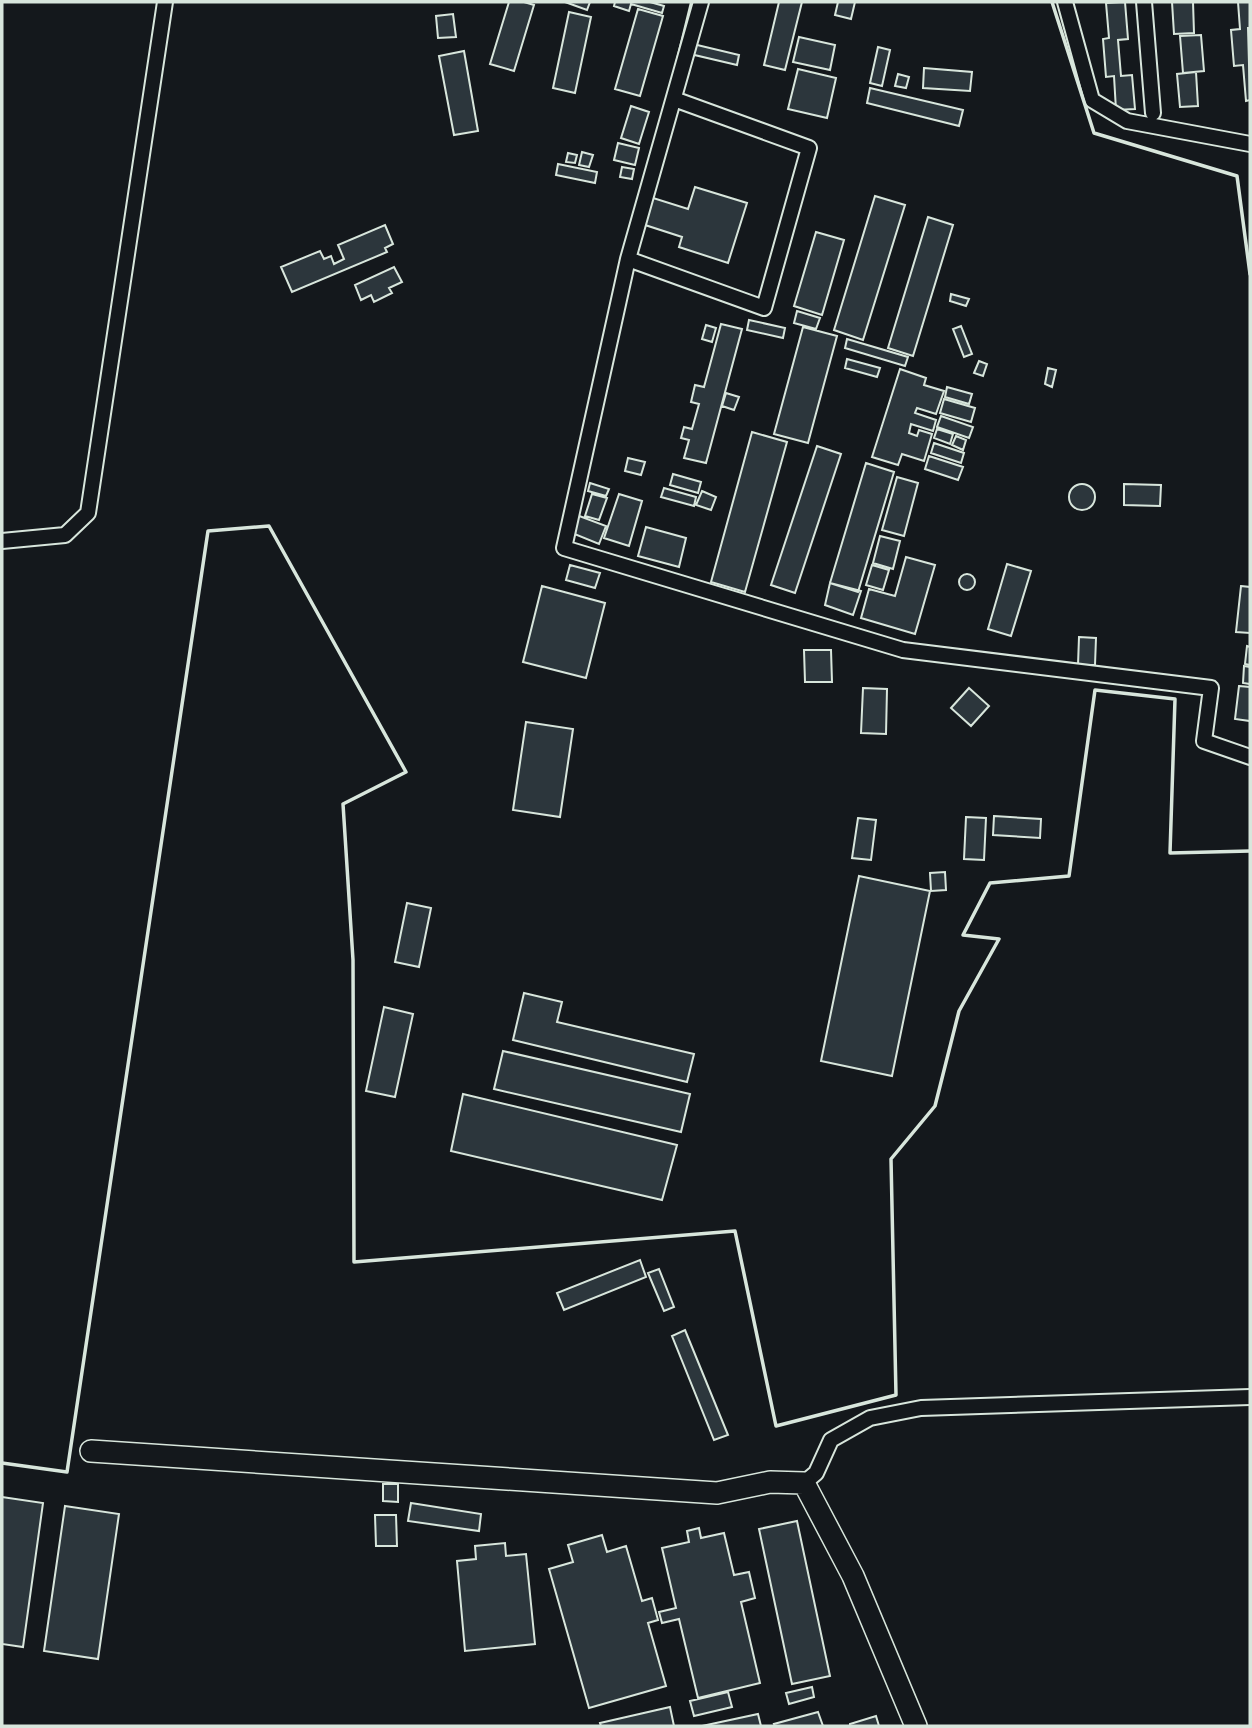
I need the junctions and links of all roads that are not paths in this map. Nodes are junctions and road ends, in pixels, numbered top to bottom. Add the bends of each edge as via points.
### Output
1 (165, 2) edge
2 (701, 2) edge
3 (1065, 2) edge
4 (1144, 2) edge
5 (674, 99) junction
6 (1153, 113) dead end
7 (1250, 144) edge
8 (628, 260) junction
9 (2, 541) edge
10 (1250, 757) edge
11 (1250, 1397) edge
12 (91, 1451) dead end
13 (804, 1483) junction
14 (916, 1726) edge

1 - 9 street via 88,513 65,535
2 - 5 street
3 - 7 street via 1092,100 1127,121
4 - 6 street
5 - 8 street
5 - 8 street via 809,148 764,308
8 - 10 street via 564,548 903,650 1211,688 1204,741
11 - 13 street via 921,1408 870,1418 831,1440 816,1473
12 - 13 street via 717,1493 770,1482
13 - 14 street via 853,1576

